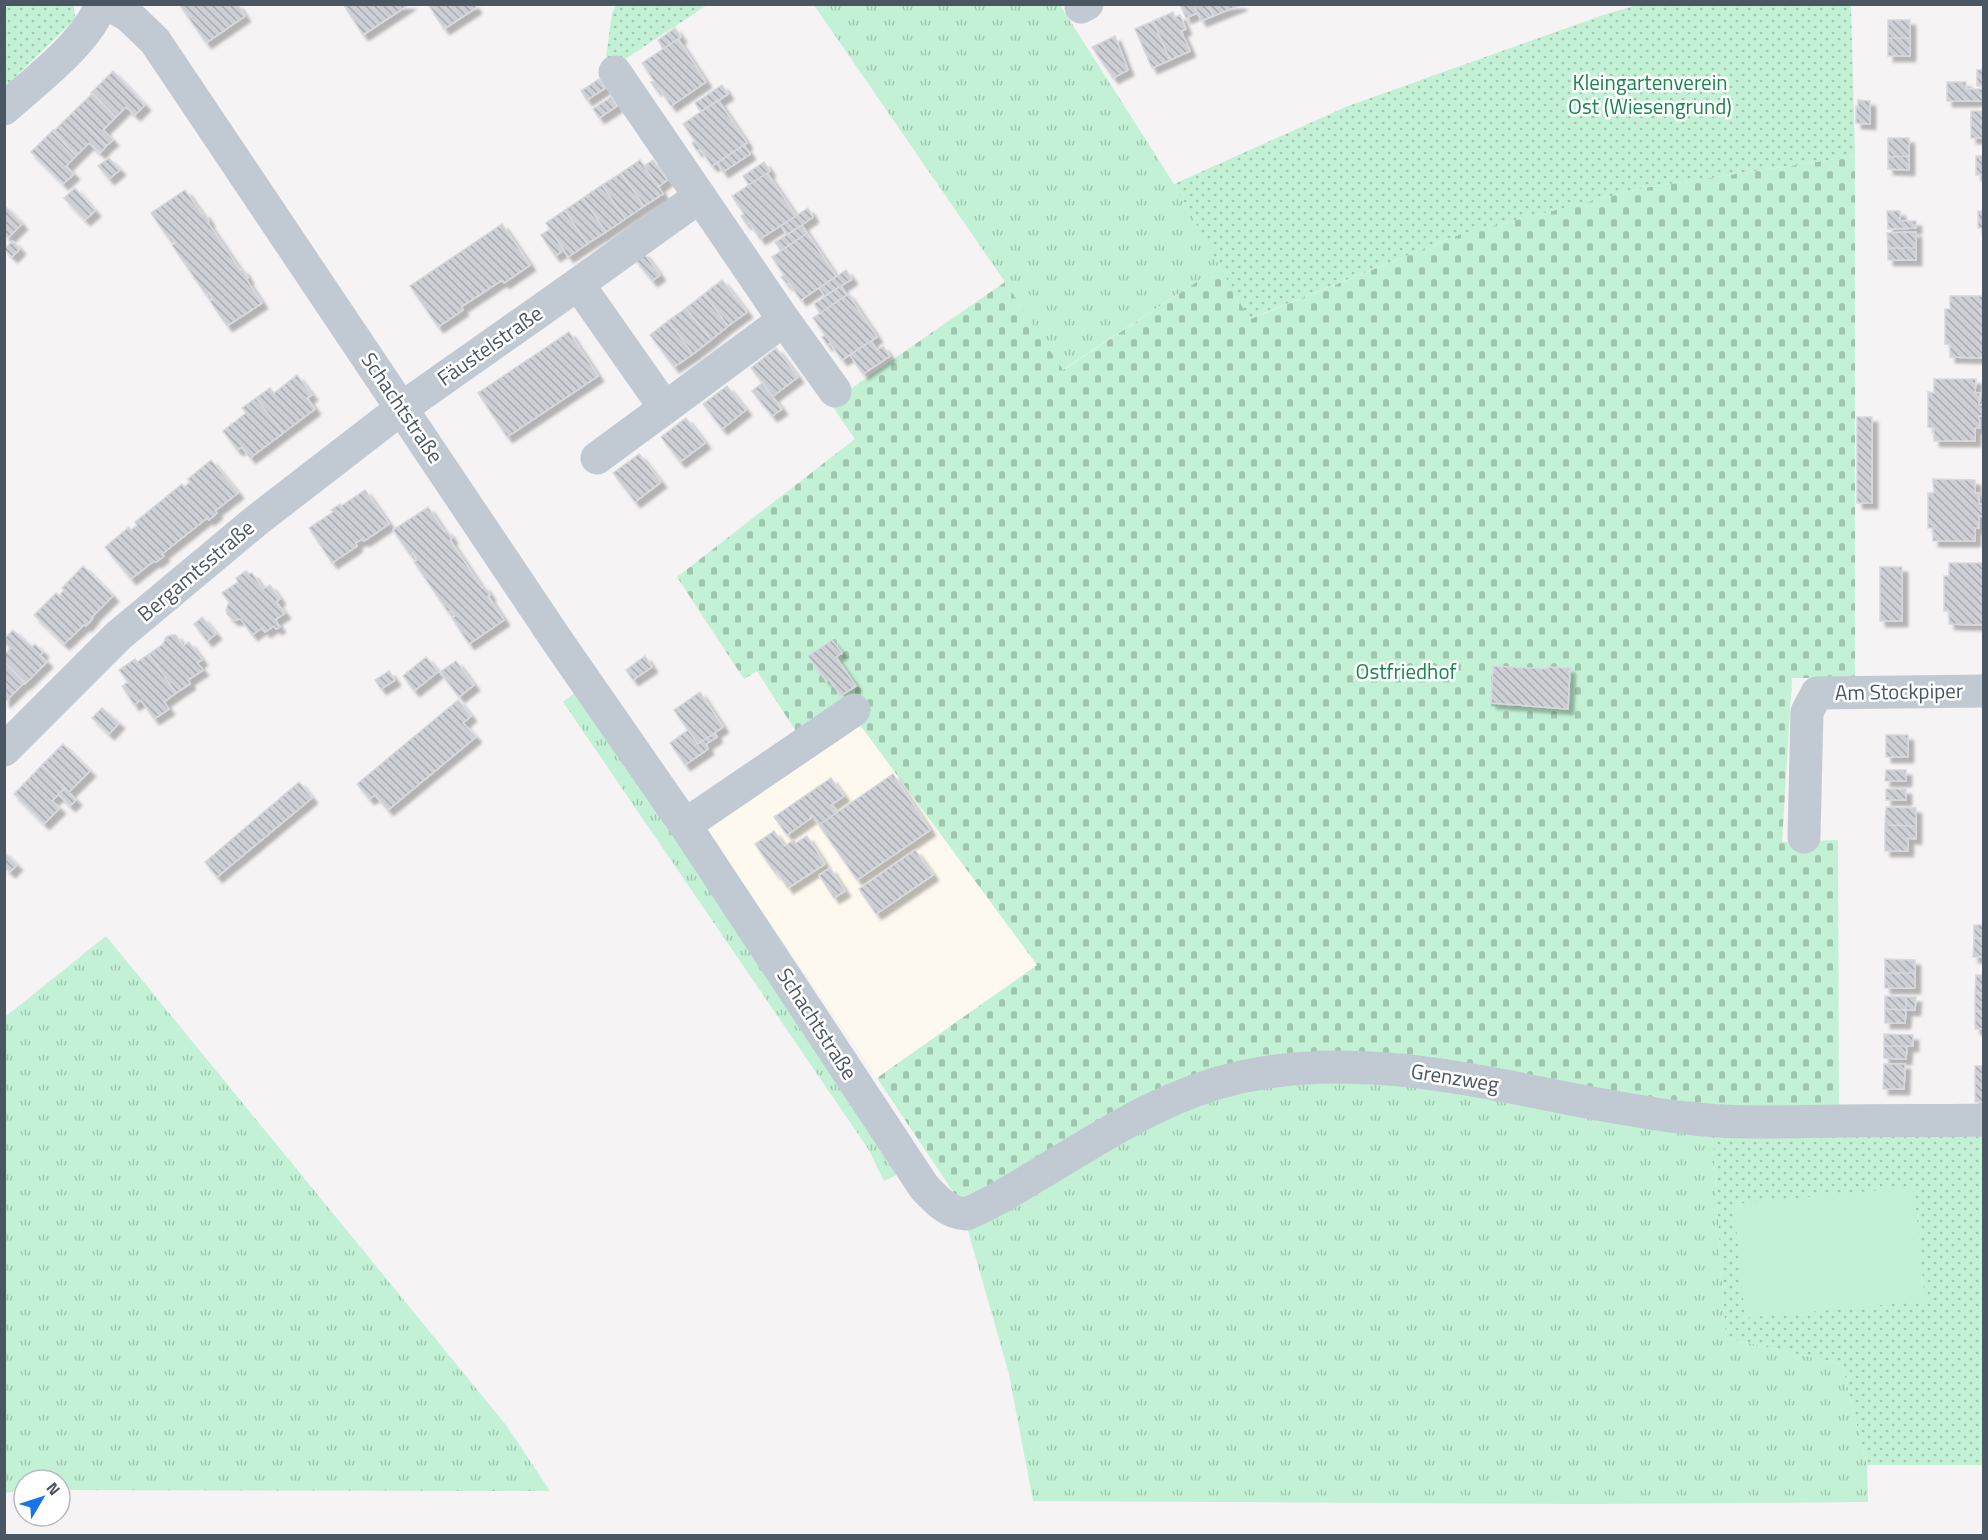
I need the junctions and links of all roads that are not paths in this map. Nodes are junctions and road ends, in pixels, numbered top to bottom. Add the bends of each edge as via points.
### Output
1 (101, 4) edge
2 (108, 4) edge
3 (615, 72) dead end
4 (4, 109) edge
5 (699, 197) junction
6 (578, 284) junction
7 (784, 320) junction
8 (835, 391) dead end
9 (402, 408) junction
10 (664, 408) junction
11 (597, 458) dead end
12 (1983, 691) edge
13 (854, 710) dead end
14 (4, 750) edge
15 (685, 825) junction
16 (1804, 837) dead end
17 (1983, 1120) edge
18 (958, 1213) joint

1 - 4 street via 84,35
2 - 9 street, Schachtstraße via 129,16 155,41
3 - 5 street
5 - 6 street, Fäustelstraße
5 - 7 street
6 - 9 street, Fäustelstraße
6 - 10 street
7 - 8 street
7 - 10 street
9 - 14 street, Bergamtsstraße via 257,520 118,636
9 - 15 street, Schachtstraße
10 - 11 street
12 - 16 street, Am Stockpiper via 1816,693 1807,712
13 - 15 street
15 - 18 street, Schachtstraße via 924,1187 941,1204
17 - 18 street, Grenzweg via 1690,1119 1427,1072 1303,1067 1239,1078 1172,1098 975,1210

